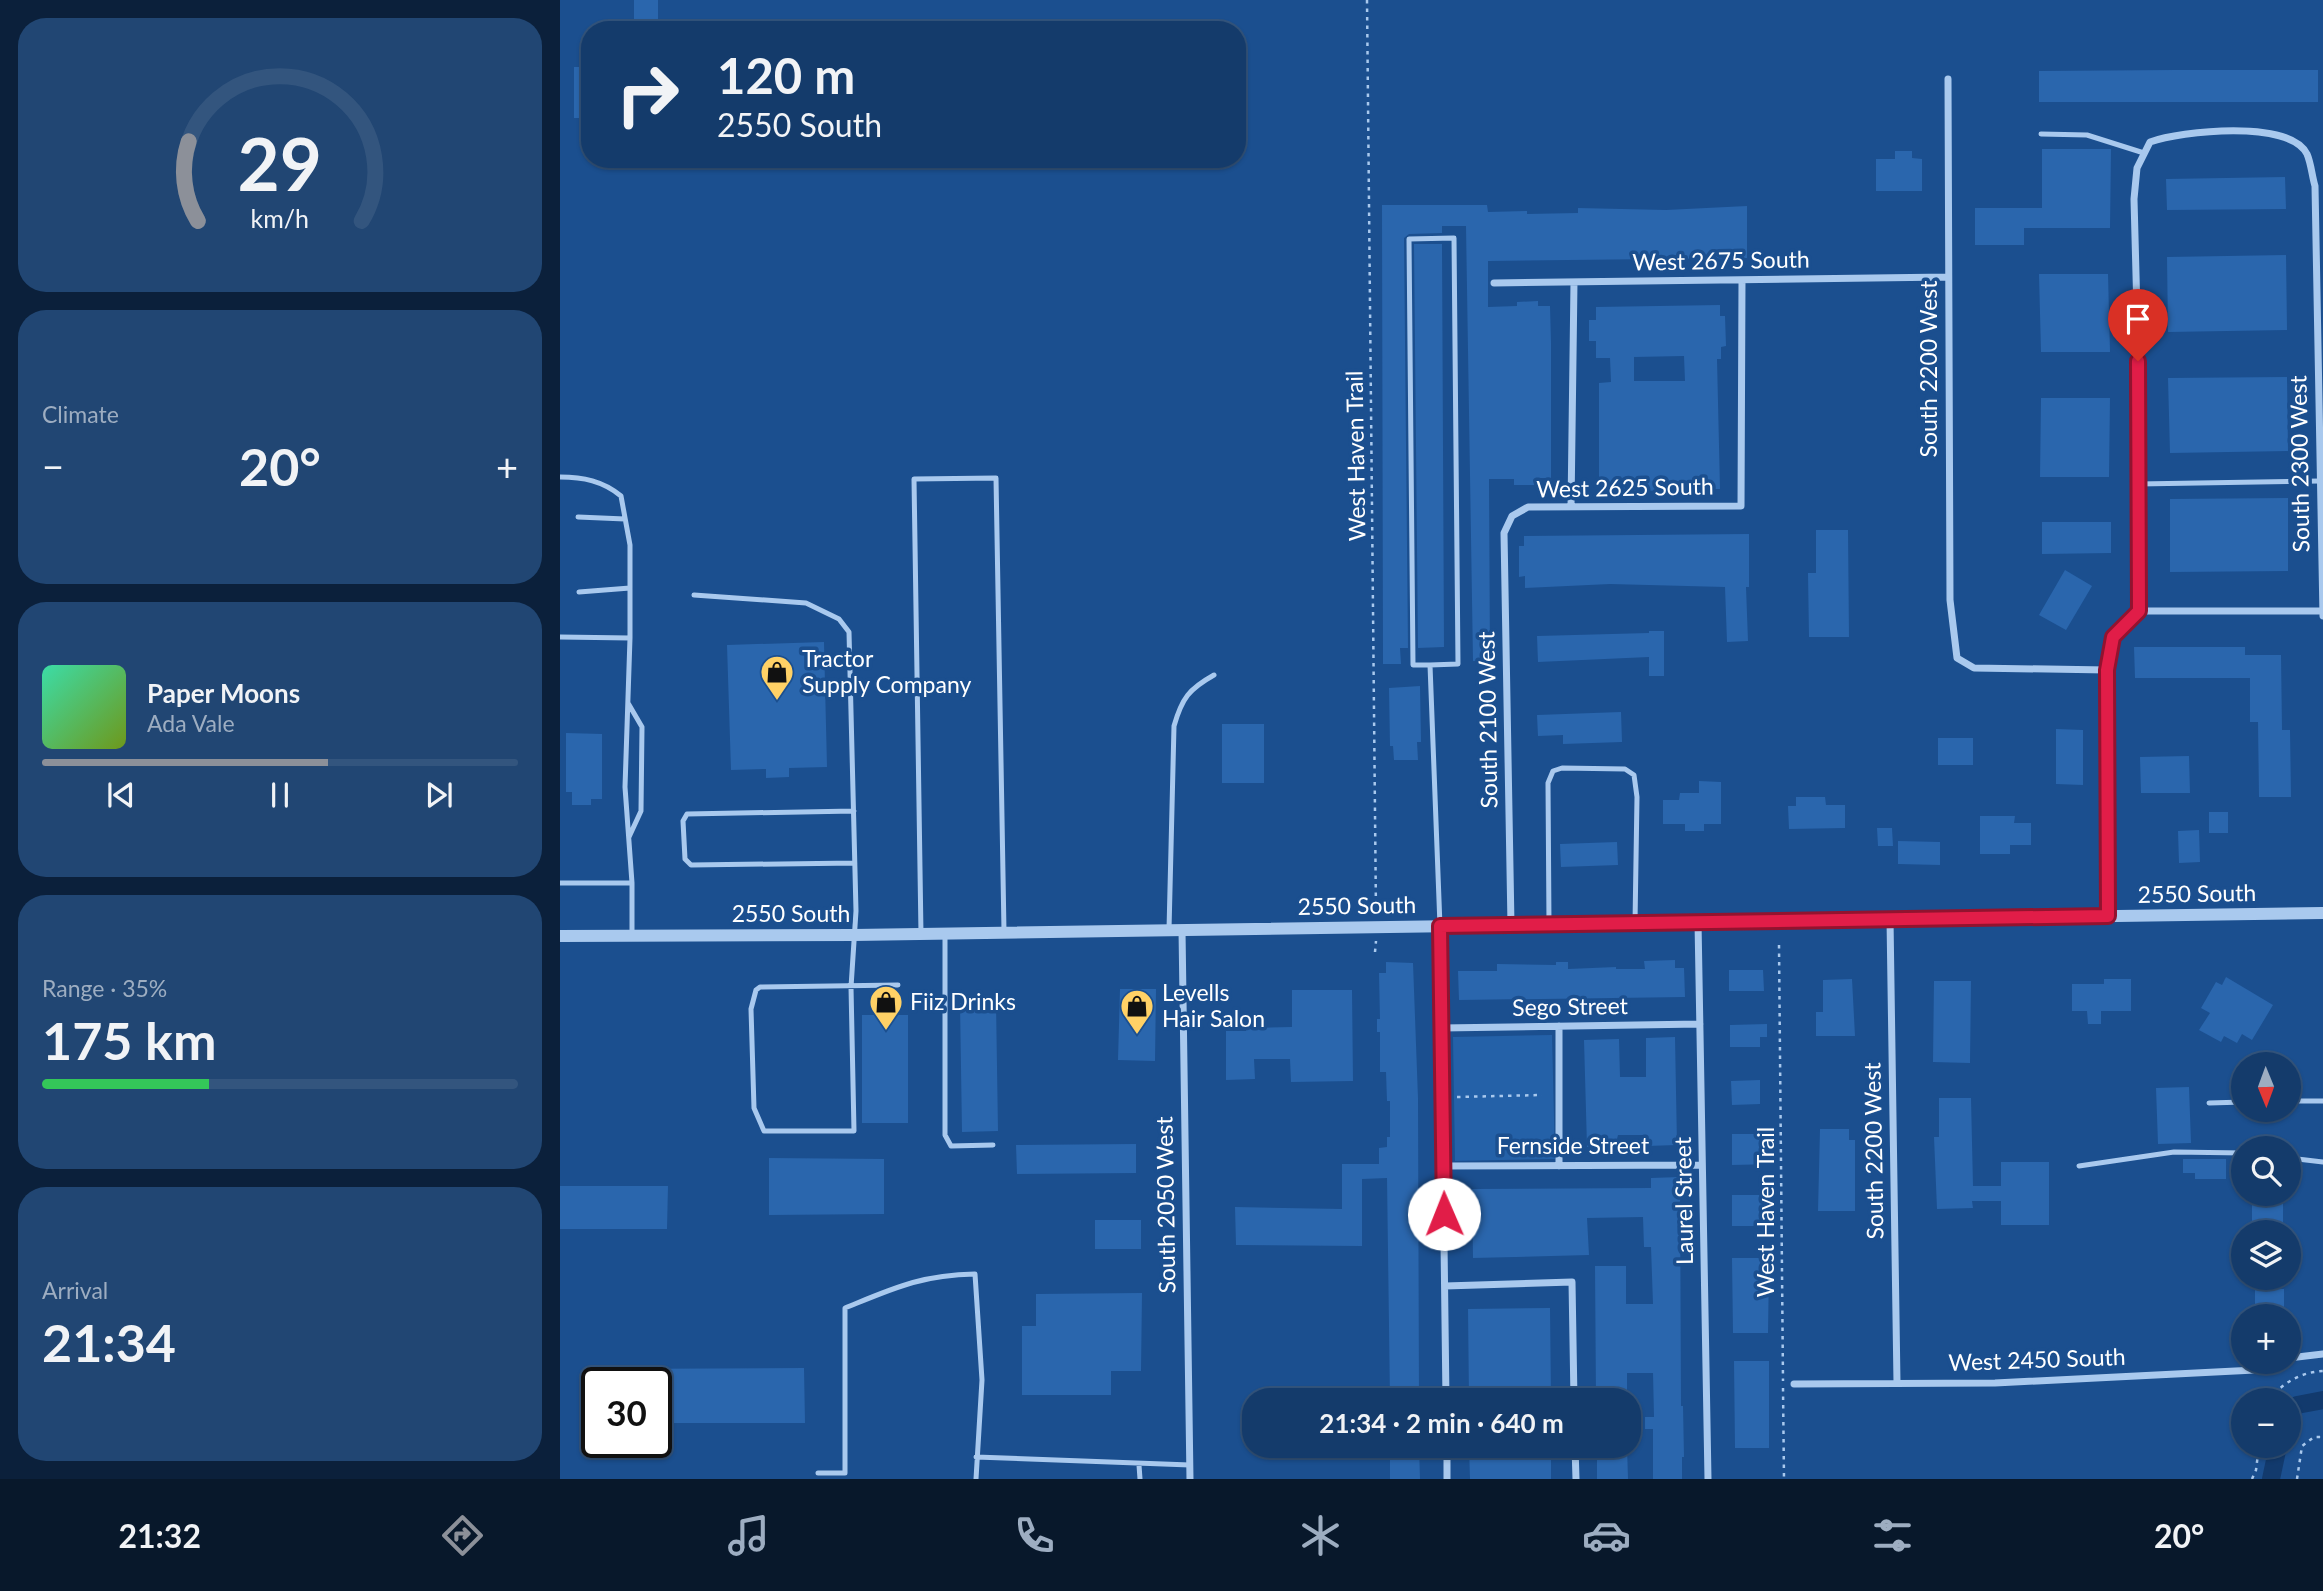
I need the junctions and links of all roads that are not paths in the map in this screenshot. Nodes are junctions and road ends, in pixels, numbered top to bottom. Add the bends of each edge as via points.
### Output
1 (1948, 79) dead end
2 (2041, 134) dead end
3 (2144, 153) junction
4 (1948, 277) junction
5 (1742, 280) junction
6 (1574, 282) junction
7 (1494, 283) dead end
8 (560, 477) edge
9 (2320, 481) junction
10 (2138, 485) junction
11 (1571, 507) junction
12 (1512, 516) joint
13 (578, 517) dead end
14 (625, 519) junction
15 (630, 588) junction
16 (579, 592) dead end
17 (694, 595) dead end
18 (2139, 611) junction
19 (2323, 614) edge
20 (560, 637) edge
21 (630, 638) junction
22 (1430, 665) junction
23 (2107, 670) junction
24 (1214, 675) dead end
25 (628, 703) junction
26 (854, 811) junction
27 (628, 838) junction
28 (855, 863) junction
29 (560, 883) edge
30 (632, 883) junction
31 (2323, 913) edge
32 (2108, 916) junction
33 (1890, 919) junction
34 (1698, 922) junction
35 (1635, 923) junction
36 (1511, 925) junction
37 (1549, 925) junction
38 (1440, 926) junction
39 (1176, 930) junction
40 (1004, 933) junction
41 (920, 934) junction
42 (945, 934) junction
43 (854, 935) junction
44 (560, 936) edge
45 (632, 936) junction
46 (898, 985) dead end
47 (851, 987) junction
48 (1700, 1024) junction
49 (1559, 1026) junction
50 (1442, 1028) junction
51 (2301, 1101) edge
52 (2323, 1101) edge
53 (2231, 1102) edge
54 (2209, 1103) dead end
55 (993, 1145) dead end
56 (2231, 1153) edge
57 (2301, 1159) edge
58 (2323, 1162) edge
59 (1702, 1165) junction
60 (1443, 1166) junction
61 (1559, 1166) junction
62 (2079, 1166) dead end
63 (1445, 1286) junction
64 (2323, 1354) edge
65 (2301, 1357) edge
66 (2231, 1371) edge
67 (1896, 1383) junction
68 (1794, 1384) dead end
69 (1446, 1388) edge
70 (1574, 1388) edge
71 (976, 1457) junction
72 (1447, 1458) edge
73 (1575, 1458) edge
74 (1139, 1465) junction
75 (1189, 1465) junction
76 (818, 1473) dead end
77 (975, 1479) edge
78 (1140, 1479) edge
79 (1190, 1479) edge
80 (1447, 1479) edge
81 (1576, 1479) edge
82 (1708, 1479) edge

1 - 4 street, South 2200 West
2 - 3 lane via 2103,138
3 - 9 street, South 2300 West via 2150,142 2172,135 2249,131 2289,138 2306,153 2315,186
3 - 10 street via 2137,168 2134,199
4 - 5 street, West 2675 South
4 - 23 street, South 2200 West via 1950,600 1957,658 1974,668
5 - 6 street, West 2675 South
5 - 11 street, West 2625 South via 1741,506
6 - 7 street, West 2675 South
6 - 11 street
8 - 14 lane via 609,486 621,496
9 - 10 lane
9 - 19 street, South 2300 West
10 - 18 street
11 - 12 street, West 2625 South via 1528,507
12 - 36 street, South 2100 West via 1504,533
13 - 14 lane
14 - 15 lane
15 - 16 lane
15 - 21 lane
17 - 26 lane via 806,603 839,619 849,632
18 - 19 street
18 - 23 street via 2113,637
20 - 21 lane
21 - 25 lane
22 - 22 lane via 1413,665 1409,239 1454,238 1458,664
22 - 38 lane
23 - 32 street
24 - 39 lane via 1194,686 1180,705 1174,726
25 - 27 lane
25 - 27 lane via 642,727 642,811
26 - 28 lane
26 - 28 lane via 687,814 683,821 685,859 691,865
27 - 30 lane
28 - 43 lane
29 - 30 lane
30 - 45 lane
31 - 32 street, 2550 South
32 - 33 street, 2550 South
33 - 34 street, 2550 South
33 - 67 street, South 2200 West
34 - 35 street, 2550 South
34 - 48 street, Laurel Street
35 - 37 street, 2550 South
35 - 37 lane via 1634,775 1625,769 1562,768 1553,771 1548,783
36 - 37 street, 2550 South
36 - 38 street, 2550 South
38 - 39 street, 2550 South
38 - 50 street
39 - 40 street, 2550 South
39 - 75 street, South 2050 West
40 - 41 lane via 996,478 914,479
40 - 42 street, 2550 South
41 - 42 street, 2550 South
41 - 43 street, 2550 South
42 - 55 lane via 944,1135 951,1146
43 - 45 street, 2550 South
43 - 47 lane
44 - 45 street, 2550 South
46 - 47 lane
47 - 47 lane via 756,990 751,1009 754,1108 764,1131 854,1131
48 - 49 street, Sego Street
48 - 59 street, Laurel Street
49 - 50 street, Sego Street
49 - 61 street
50 - 60 street
51 - 52 lane
53 - 54 lane
56 - 62 lane via 2174,1152
57 - 58 lane
59 - 61 street, Fernside Street
59 - 82 street, Laurel Street
60 - 61 street, Fernside Street
60 - 63 street
63 - 69 street
63 - 70 street via 1572,1282
64 - 65 street
66 - 67 street, West 2450 South
67 - 68 street, West 2450 South
71 - 74 lane
71 - 76 lane via 982,1380 975,1274 936,1276 914,1280 845,1308 845,1473
71 - 77 lane
72 - 80 street
73 - 81 street
74 - 75 lane
74 - 78 lane
75 - 79 street, South 2050 West

